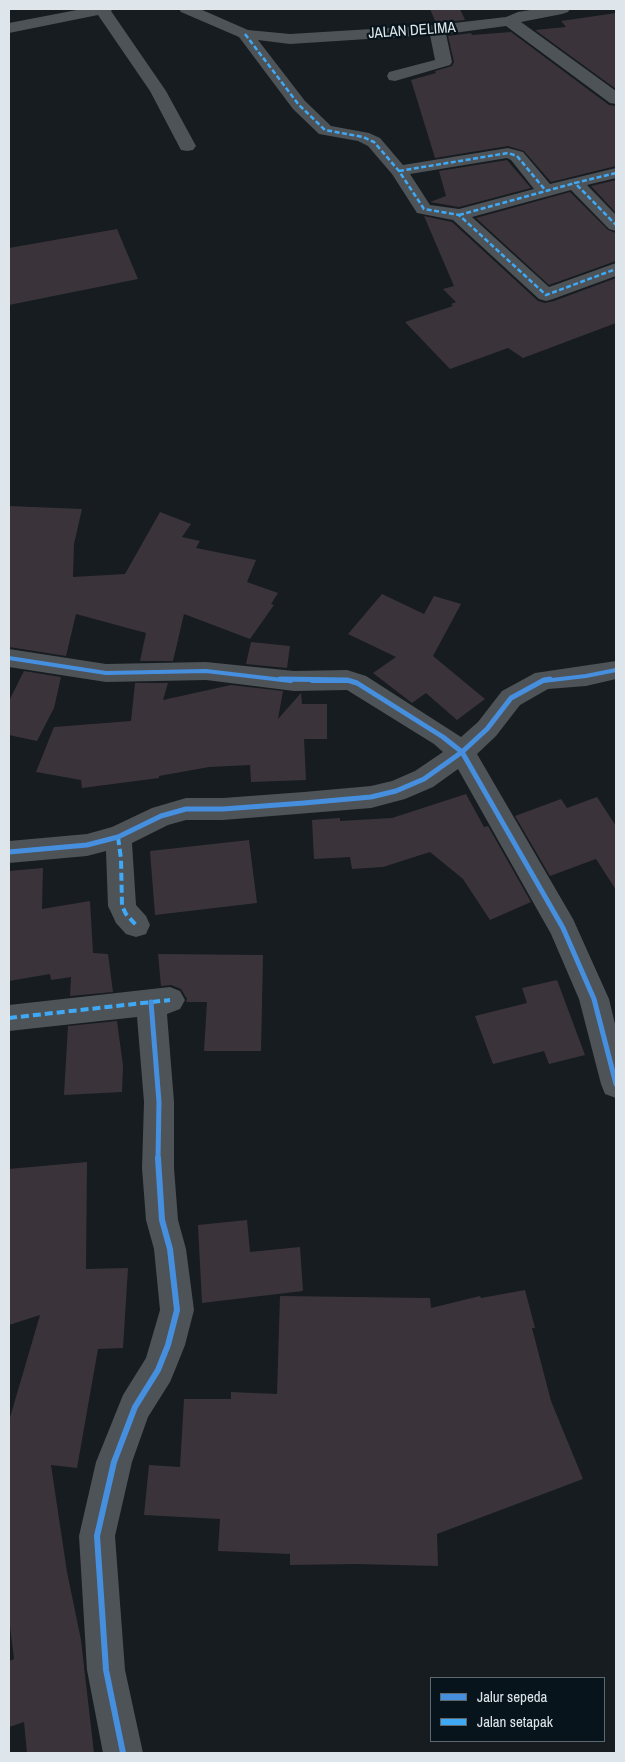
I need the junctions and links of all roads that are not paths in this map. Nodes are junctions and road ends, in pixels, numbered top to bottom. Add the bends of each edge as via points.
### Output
1 (104, 9) edge
2 (188, 9) edge
3 (562, 9) edge
4 (509, 22) junction
5 (9, 28) edge
6 (437, 30) junction
7 (245, 34) junction
8 (395, 76) dead end
9 (616, 99) edge
10 (187, 146) dead end
11 (398, 171) junction
12 (616, 173) edge
13 (575, 183) junction
14 (546, 191) junction
15 (459, 215) junction
16 (616, 225) edge
17 (616, 269) edge
18 (9, 658) edge
19 (616, 670) edge
20 (462, 752) junction
21 (118, 837) junction
22 (9, 852) edge
23 (136, 924) dead end
24 (9, 1018) edge
25 (616, 1084) edge
26 (123, 1753) edge

1 - 5 street
1 - 10 street via 158,91
2 - 7 street, JALAN DELIMA
3 - 4 street, JALAN DELIMA via 524,15
4 - 6 street, JALAN DELIMA
4 - 9 street
6 - 7 street, JALAN DELIMA via 290,39
6 - 8 street via 444,62
7 - 11 street via 298,105 325,130 374,142
11 - 14 street via 508,152 517,156
11 - 15 street via 424,209
12 - 13 street
13 - 14 street
13 - 16 street
14 - 15 street
15 - 17 street via 546,295
18 - 20 street via 106,673 206,671 294,681 347,680 373,692
19 - 20 street via 544,680 511,698 487,729
20 - 21 street via 424,779 396,792 304,803 186,809 160,816
20 - 25 street via 562,928 594,999
21 - 22 street via 87,845
21 - 23 street via 122,906
24 - 26 street via 160,1001 158,1168 162,1220 170,1249 177,1310 158,1370 135,1407 114,1462 97,1536 106,1670

